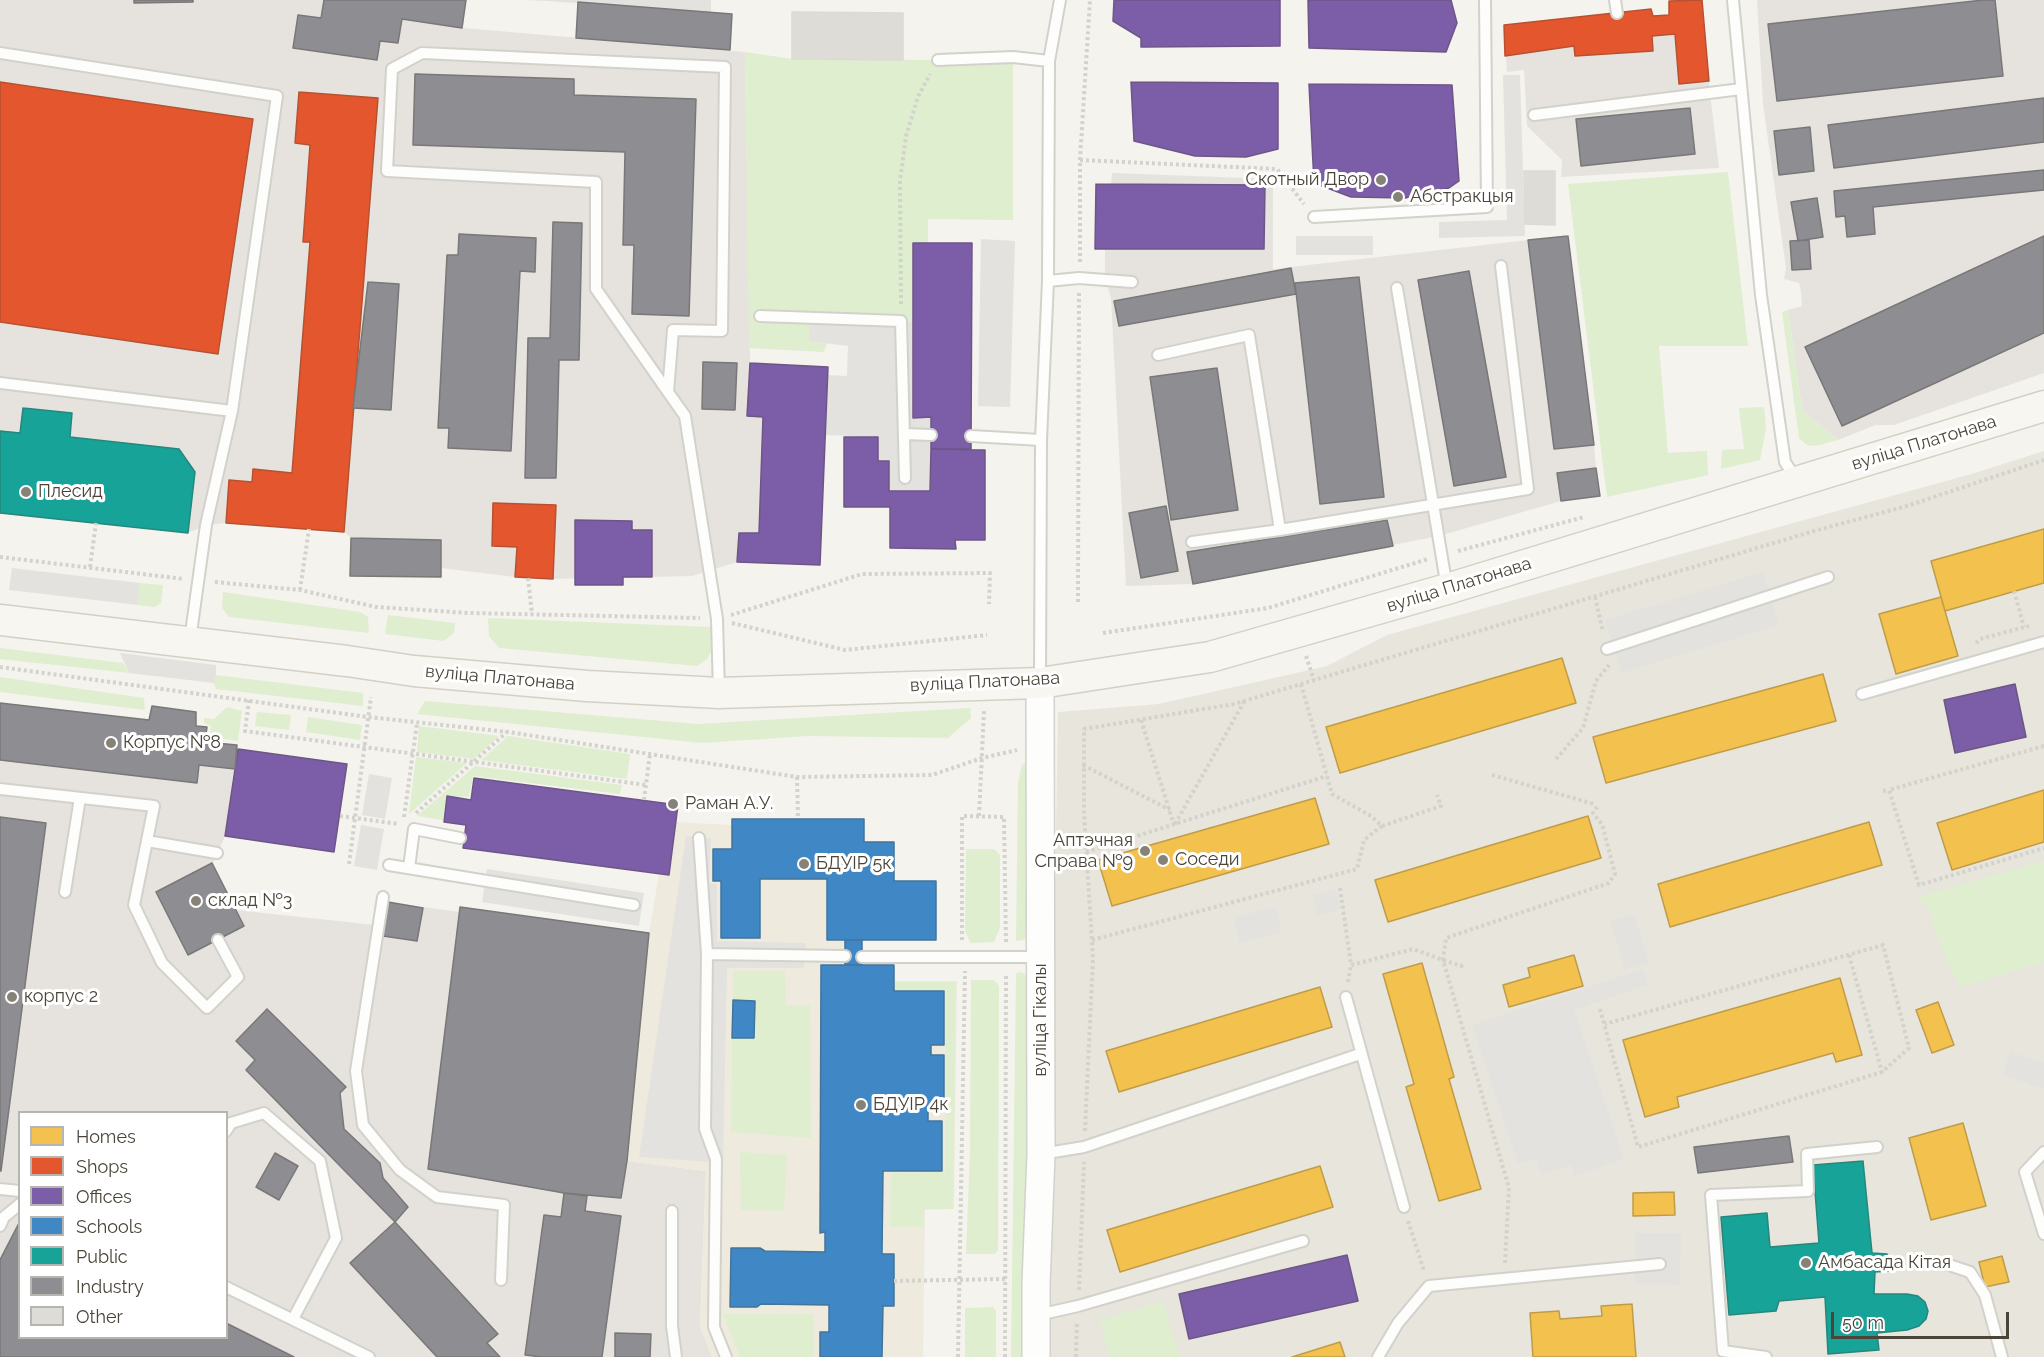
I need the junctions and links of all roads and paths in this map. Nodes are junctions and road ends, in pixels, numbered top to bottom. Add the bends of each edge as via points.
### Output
1 (1060, 0) edge
2 (1090, 0) edge
3 (1485, 0) edge
4 (1615, 0) edge
5 (1733, 0) edge
6 (1617, 13) dead end
7 (0, 53) edge
8 (938, 60) joint
9 (1049, 61) junction
10 (1741, 89) junction
11 (1534, 115) dead end
12 (1080, 160) junction
13 (1314, 217) joint
14 (1501, 266) dead end
15 (1080, 278) junction
16 (1048, 281) junction
17 (1131, 282) dead end
18 (1397, 288) dead end
19 (760, 316) dead end
20 (901, 321) junction
21 (1158, 355) dead end
22 (0, 383) edge
23 (668, 392) junction
24 (2044, 406) edge
25 (231, 411) junction
26 (904, 434) junction
27 (931, 435) dead end
28 (972, 436) dead end
29 (1041, 440) junction
30 (2044, 460) edge
31 (905, 478) dead end
32 (1798, 482) junction
33 (1433, 504) junction
34 (1590, 515) dead end
35 (96, 523) dead end
36 (309, 529) dead end
37 (1280, 530) junction
38 (1192, 542) dead end
39 (1441, 555) junction
40 (90, 567) dead end
41 (1828, 577) dead end
42 (528, 578) dead end
43 (1447, 589) junction
44 (300, 590) dead end
45 (2014, 591) dead end
46 (1595, 597) junction
47 (1078, 602) dead end
48 (532, 614) dead end
49 (717, 619) junction
50 (0, 620) edge
51 (2024, 627) dead end
52 (1103, 633) dead end
53 (987, 635) dead end
54 (2044, 642) edge
55 (189, 644) junction
56 (1607, 648) junction
57 (0, 667) edge
58 (1040, 683) junction
59 (1300, 684) junction
60 (719, 693) junction
61 (1862, 694) dead end
62 (371, 697) dead end
63 (249, 700) junction
64 (1245, 700) junction
65 (984, 703) dead end
66 (369, 717) junction
67 (1141, 720) junction
68 (417, 723) junction
69 (508, 732) junction
70 (365, 746) junction
71 (2044, 746) edge
72 (1020, 749) dead end
73 (413, 754) junction
74 (650, 754) junction
75 (982, 758) junction
76 (1556, 759) dead end
77 (474, 762) junction
78 (1083, 765) junction
79 (1492, 775) dead end
80 (1327, 776) junction
81 (796, 777) junction
82 (646, 785) junction
83 (0, 789) edge
84 (1889, 790) junction
85 (1883, 791) dead end
86 (1437, 795) dead end
87 (80, 798) junction
88 (644, 800) dead end
89 (1170, 810) junction
90 (340, 816) dead end
91 (979, 816) junction
92 (798, 818) dead end
93 (356, 819) junction
94 (403, 825) junction
95 (1174, 825) junction
96 (1382, 826) junction
97 (460, 838) dead end
98 (699, 838) dead end
99 (147, 841) junction
100 (1120, 842) junction
101 (2044, 848) edge
102 (1086, 852) junction
103 (1124, 852) dead end
104 (217, 853) dead end
105 (350, 864) dead end
106 (389, 865) dead end
107 (408, 868) junction
108 (1340, 888) dead end
109 (65, 892) dead end
110 (383, 897) dead end
111 (634, 905) dead end
112 (218, 940) dead end
113 (1092, 940) junction
114 (707, 954) junction
115 (845, 956) dead end
116 (1849, 956) junction
117 (862, 957) dead end
118 (1006, 957) junction
119 (1042, 957) junction
120 (965, 958) junction
121 (1443, 960) junction
122 (1464, 964) dead end
123 (1346, 997) dead end
124 (1600, 1009) dead end
125 (1605, 1024) junction
126 (1360, 1054) junction
127 (1882, 1072) junction
128 (228, 1128) edge
129 (1084, 1147) junction
130 (1877, 1147) dead end
131 (2044, 1152) edge
132 (1041, 1154) junction
133 (0, 1189) edge
134 (18, 1191) edge
135 (18, 1206) edge
136 (1404, 1207) joint
137 (672, 1212) dead end
138 (0, 1226) edge
139 (2044, 1234) edge
140 (1303, 1240) dead end
141 (1506, 1243) dead end
142 (1659, 1264) dead end
143 (1952, 1266) dead end
144 (1005, 1279) junction
145 (501, 1280) dead end
146 (958, 1280) junction
147 (894, 1281) dead end
148 (1429, 1286) junction
149 (228, 1288) edge
150 (1078, 1306) junction
151 (1037, 1315) junction
152 (292, 1319) junction
153 (369, 1357) edge
154 (676, 1357) edge
155 (726, 1357) edge
156 (958, 1357) edge
157 (1005, 1357) edge
158 (1036, 1357) edge
159 (1076, 1357) edge
160 (1378, 1357) edge
161 (1766, 1357) edge
162 (2002, 1357) edge

1 - 9 lane
2 - 12 path
3 - 13 lane via 1487,207
4 - 6 lane
5 - 10 lane
7 - 25 lane via 277,96
8 - 9 lane via 1013,57
8 - 20 path via 918,97 906,136 902,170
9 - 16 lane
10 - 11 lane
10 - 32 lane via 1761,295 1779,427 1785,462
12 - 13 path via 1277,169
12 - 15 path
14 - 33 lane via 1528,489
15 - 16 lane
15 - 17 lane
15 - 47 path
16 - 29 lane
18 - 33 lane
19 - 20 lane
20 - 26 lane
21 - 37 lane via 1249,334
22 - 25 lane
23 - 23 lane via 596,290 596,182 387,171 392,69 422,52 725,67 722,332 673,330
23 - 49 lane via 684,416
24 - 32 main road, вуліца Платонава
25 - 55 lane via 206,525
26 - 27 lane
26 - 31 lane
28 - 29 lane
29 - 58 lane
30 - 46 path via 1907,506
32 - 43 main road, вуліца Платонава
33 - 37 lane
33 - 39 lane
34 - 39 path
35 - 40 path
36 - 44 path
37 - 38 lane
39 - 43 lane
39 - 52 path via 1268,608
41 - 56 lane
42 - 48 path
43 - 58 main road, вуліца Платонава via 1210,657
45 - 51 path
46 - 56 path
46 - 59 path
49 - 53 path via 845,650
49 - 60 lane
50 - 55 main road, вуліца Платонава
54 - 61 lane
55 - 60 main road, вуліца Платонава via 464,677
56 - 76 path via 1611,663 1596,681 1583,728
57 - 63 path
58 - 60 main road, вуліца Платонава
58 - 119 street, вуліца Гікалы
59 - 64 path
59 - 80 path
62 - 66 path
63 - 66 path
63 - 70 path via 245,731
64 - 67 path
64 - 95 path
65 - 75 path
66 - 68 path
66 - 70 path
67 - 78 path via 1084,729
67 - 89 path
68 - 69 path
68 - 73 path
69 - 74 path
69 - 77 path
70 - 73 path
70 - 93 path
71 - 84 path
72 - 75 path
73 - 77 path
73 - 94 path
74 - 81 path
74 - 82 path
75 - 81 path via 932,775
75 - 91 path
77 - 82 path
77 - 94 path
78 - 89 path
78 - 102 path
79 - 121 path via 1596,806 1593,813 1602,824 1615,874 1609,883 1446,938
80 - 95 path
80 - 96 path via 1332,794
81 - 92 path
82 - 88 path
83 - 87 lane
84 - 85 path
84 - 101 path via 1919,885
86 - 96 path via 1441,806
87 - 99 lane via 154,806
87 - 109 lane
89 - 95 path
90 - 93 path
91 - 118 path via 1004,817
91 - 120 path via 962,816 961,932
93 - 94 path
93 - 105 path
95 - 100 path
96 - 113 path via 1364,840 1357,869
97 - 107 lane via 414,829
98 - 114 lane
99 - 104 lane
99 - 112 lane via 134,905 162,963 207,1008 238,977
100 - 102 path
100 - 103 path
102 - 113 path
106 - 107 lane
107 - 111 lane
108 - 121 path via 1350,965 1413,949
110 - 145 lane via 356,1071 363,1125 400,1170 437,1197 504,1205
113 - 129 path
114 - 115 lane
114 - 155 lane via 705,1129 716,1158 714,1327
116 - 125 path
116 - 127 path
116 - 127 path via 1883,945 1909,1048
117 - 120 lane
118 - 119 lane
118 - 120 lane
118 - 144 path
119 - 132 street, вуліца Гікалы
120 - 146 path
121 - 122 path
121 - 141 path via 1509,1188
123 - 126 lane
124 - 125 path
125 - 127 path via 1638,1147
126 - 129 lane
126 - 136 lane
128 - 152 lane via 231,1123 264,1113 320,1161 336,1238
129 - 132 lane
129 - 150 path
130 - 161 lane via 1807,1154 1808,1191 1711,1195 1723,1351
131 - 139 lane via 2025,1172
132 - 151 street, вуліца Гікалы
133 - 134 lane
135 - 138 lane
136 - 148 path
137 - 154 lane via 672,1326
140 - 150 lane
142 - 148 lane
143 - 162 lane via 1970,1272 1985,1295
144 - 146 path
144 - 157 path
146 - 147 path
146 - 156 path
148 - 160 lane via 1398,1323
149 - 152 lane
150 - 151 lane
150 - 159 path
151 - 158 street, вуліца Гікалы
152 - 153 lane

